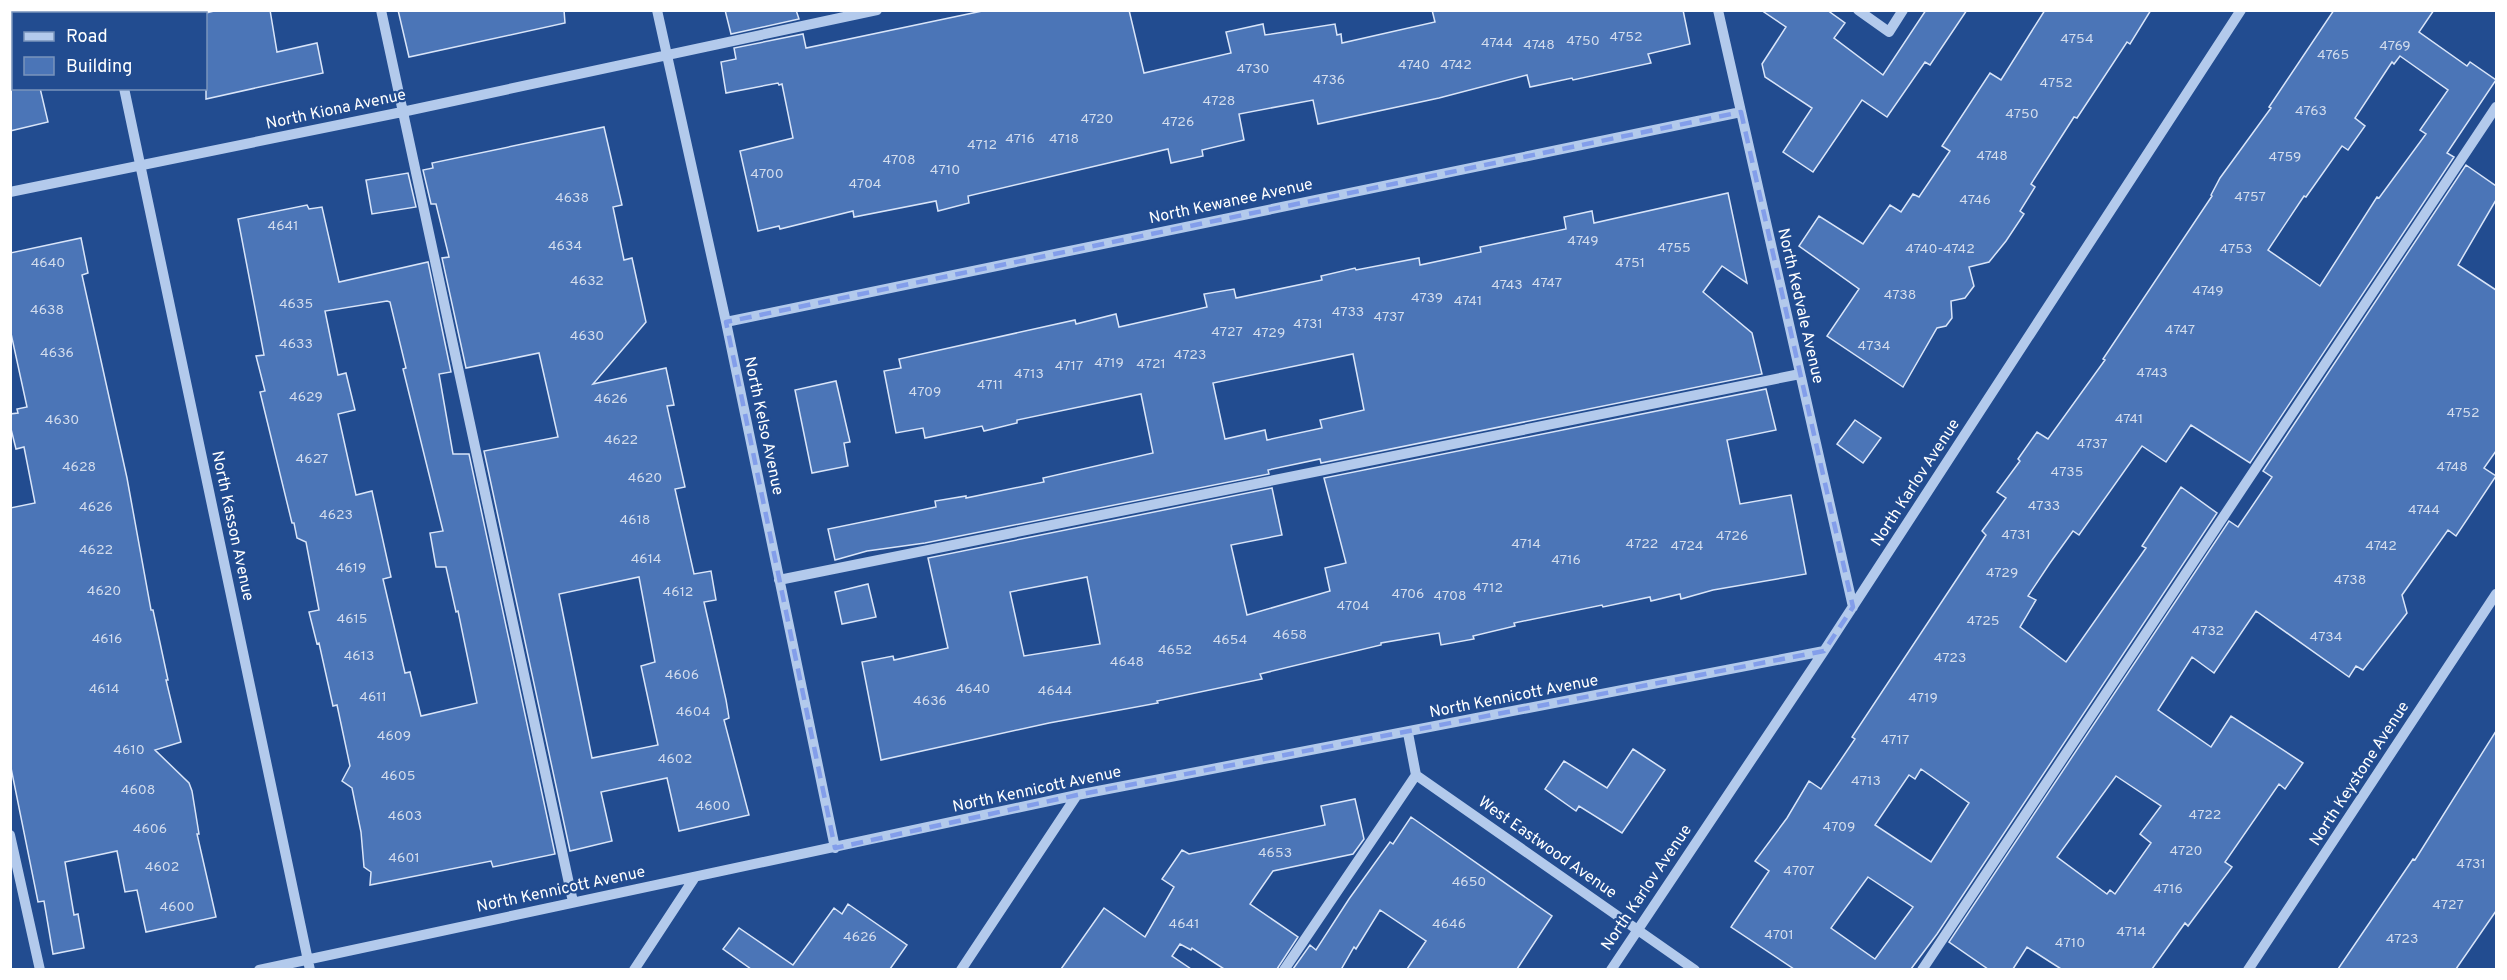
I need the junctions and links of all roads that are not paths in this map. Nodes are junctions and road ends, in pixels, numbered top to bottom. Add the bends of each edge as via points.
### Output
1 (381, 10) edge
2 (657, 10) edge
3 (877, 10) edge
4 (1718, 10) edge
5 (1858, 10) edge
6 (1904, 10) edge
7 (2241, 10) edge
8 (666, 55) junction
9 (123, 90) edge
10 (2496, 107) edge
11 (402, 112) junction
12 (1741, 112) junction
13 (140, 165) junction
14 (10, 192) edge
15 (726, 322) junction
16 (1800, 374) junction
17 (779, 580) junction
18 (2496, 594) edge
19 (1853, 608) junction
20 (1824, 651) junction
21 (1408, 733) junction
22 (1416, 775) junction
23 (1077, 795) junction
24 (10, 835) edge
25 (835, 848) junction
26 (695, 877) junction
27 (573, 902) junction
28 (1638, 929) junction
29 (309, 964) edge
30 (40, 969) edge
31 (259, 969) edge
32 (634, 969) edge
33 (961, 969) edge
34 (1284, 969) edge
35 (1611, 969) edge
36 (1695, 969) edge
37 (1922, 969) edge
38 (2248, 969) edge

1 - 11 street
2 - 8 street, North Kelso Avenue
3 - 8 street, North Kiona Avenue
4 - 12 street, North Kedvale Avenue
5 - 6 street via 1889,32
7 - 19 street, North Karlov Avenue
8 - 11 street, North Kiona Avenue
8 - 15 street, North Kelso Avenue
9 - 13 street, North Kasson Avenue
10 - 37 street
11 - 13 street, North Kiona Avenue
11 - 27 street
12 - 15 street, North Kewanee Avenue
12 - 16 street, North Kedvale Avenue
13 - 14 street, North Kiona Avenue
13 - 29 street, North Kasson Avenue
15 - 17 street, North Kelso Avenue
16 - 17 street
16 - 19 street, North Kedvale Avenue
17 - 25 street, North Kelso Avenue
18 - 38 street, North Keystone Avenue
19 - 20 street, North Karlov Avenue
20 - 21 street, North Kennicott Avenue
20 - 28 street, North Karlov Avenue
21 - 22 street
21 - 23 street, North Kennicott Avenue
22 - 28 street, West Eastwood Avenue
22 - 34 street
23 - 25 street, North Kennicott Avenue
23 - 33 street
24 - 30 street
25 - 26 street, North Kennicott Avenue
26 - 27 street, North Kennicott Avenue
26 - 32 street
27 - 29 street, North Kennicott Avenue
28 - 35 street, North Karlov Avenue
28 - 36 street, West Eastwood Avenue
29 - 31 street, North Kennicott Avenue

